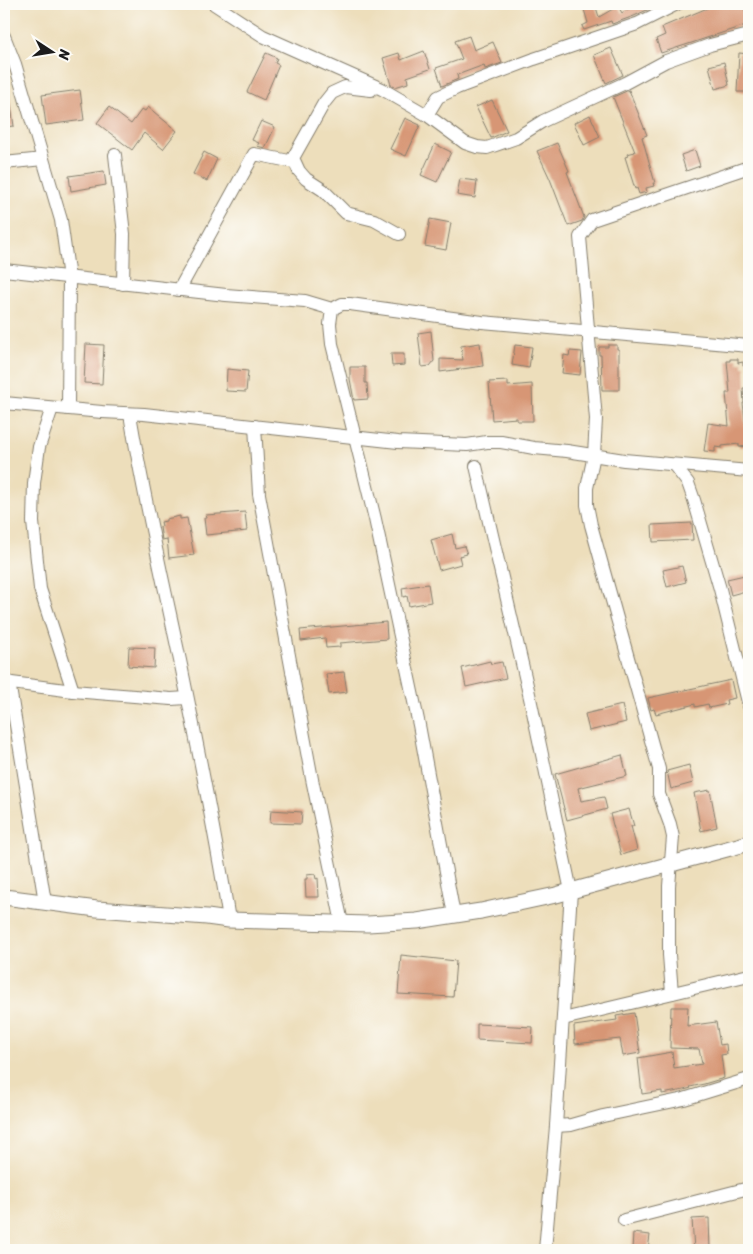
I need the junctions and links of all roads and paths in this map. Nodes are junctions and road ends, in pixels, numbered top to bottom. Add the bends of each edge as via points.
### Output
1 (214, 4) edge
2 (677, 4) edge
3 (749, 35) edge
4 (4, 36) edge
5 (6, 50) edge
6 (386, 92) junction
7 (427, 114) junction
8 (115, 155) dead end
9 (44, 159) junction
10 (294, 162) junction
11 (4, 163) edge
12 (749, 167) edge
13 (399, 234) dead end
14 (4, 270) edge
15 (69, 278) junction
16 (123, 284) junction
17 (179, 290) junction
18 (332, 309) junction
19 (589, 332) junction
20 (749, 346) edge
21 (4, 403) edge
22 (52, 408) junction
23 (68, 409) junction
24 (130, 414) junction
25 (255, 426) junction
26 (355, 438) junction
27 (594, 455) junction
28 (674, 465) junction
29 (476, 466) dead end
30 (749, 471) edge
31 (6, 682) edge
32 (73, 691) junction
33 (188, 698) junction
34 (749, 706) edge
35 (749, 843) edge
36 (672, 863) junction
37 (571, 891) junction
38 (4, 897) edge
39 (45, 902) junction
40 (454, 915) junction
41 (229, 920) junction
42 (342, 923) junction
43 (749, 974) edge
44 (672, 993) junction
45 (563, 1019) junction
46 (749, 1079) edge
47 (556, 1126) junction
48 (749, 1188) edge
49 (624, 1220) dead end
50 (545, 1250) edge

1 - 6 street via 263,36
2 - 7 street via 637,24 457,88 438,97
3 - 7 street via 710,44 666,61 543,121 516,138 487,148 465,142
4 - 5 street
5 - 9 street via 15,64
6 - 7 street
6 - 10 street via 344,87 332,93 305,135
8 - 16 street via 124,234
9 - 11 street
9 - 15 street via 61,220
10 - 13 street via 298,171 323,190 346,214 374,220
10 - 17 street via 254,154
12 - 19 street via 592,220 580,237
14 - 15 street
15 - 16 street
15 - 23 street
16 - 17 street
17 - 18 street via 304,301
18 - 19 street via 350,304 482,322
18 - 26 street via 332,344
19 - 20 street
19 - 27 street via 596,419
21 - 22 street
22 - 23 street
22 - 32 street via 39,447 34,483 34,522 40,589
23 - 24 street
24 - 25 street
24 - 33 street
25 - 26 street
25 - 42 street via 259,494
26 - 27 street via 438,445 501,442
26 - 40 street via 415,707
27 - 28 street
27 - 36 street via 587,505 659,769 659,794 673,837
28 - 30 street
28 - 34 street via 688,483 694,500
29 - 37 street
31 - 32 street
31 - 39 street
32 - 33 street
33 - 41 street
35 - 36 street
36 - 37 street
36 - 44 street via 669,886
37 - 40 street
37 - 45 street
38 - 39 street
39 - 41 street
40 - 42 street via 417,921
41 - 42 street
43 - 44 street
44 - 45 street
45 - 47 street
46 - 47 street via 684,1099
47 - 50 street
48 - 49 street

